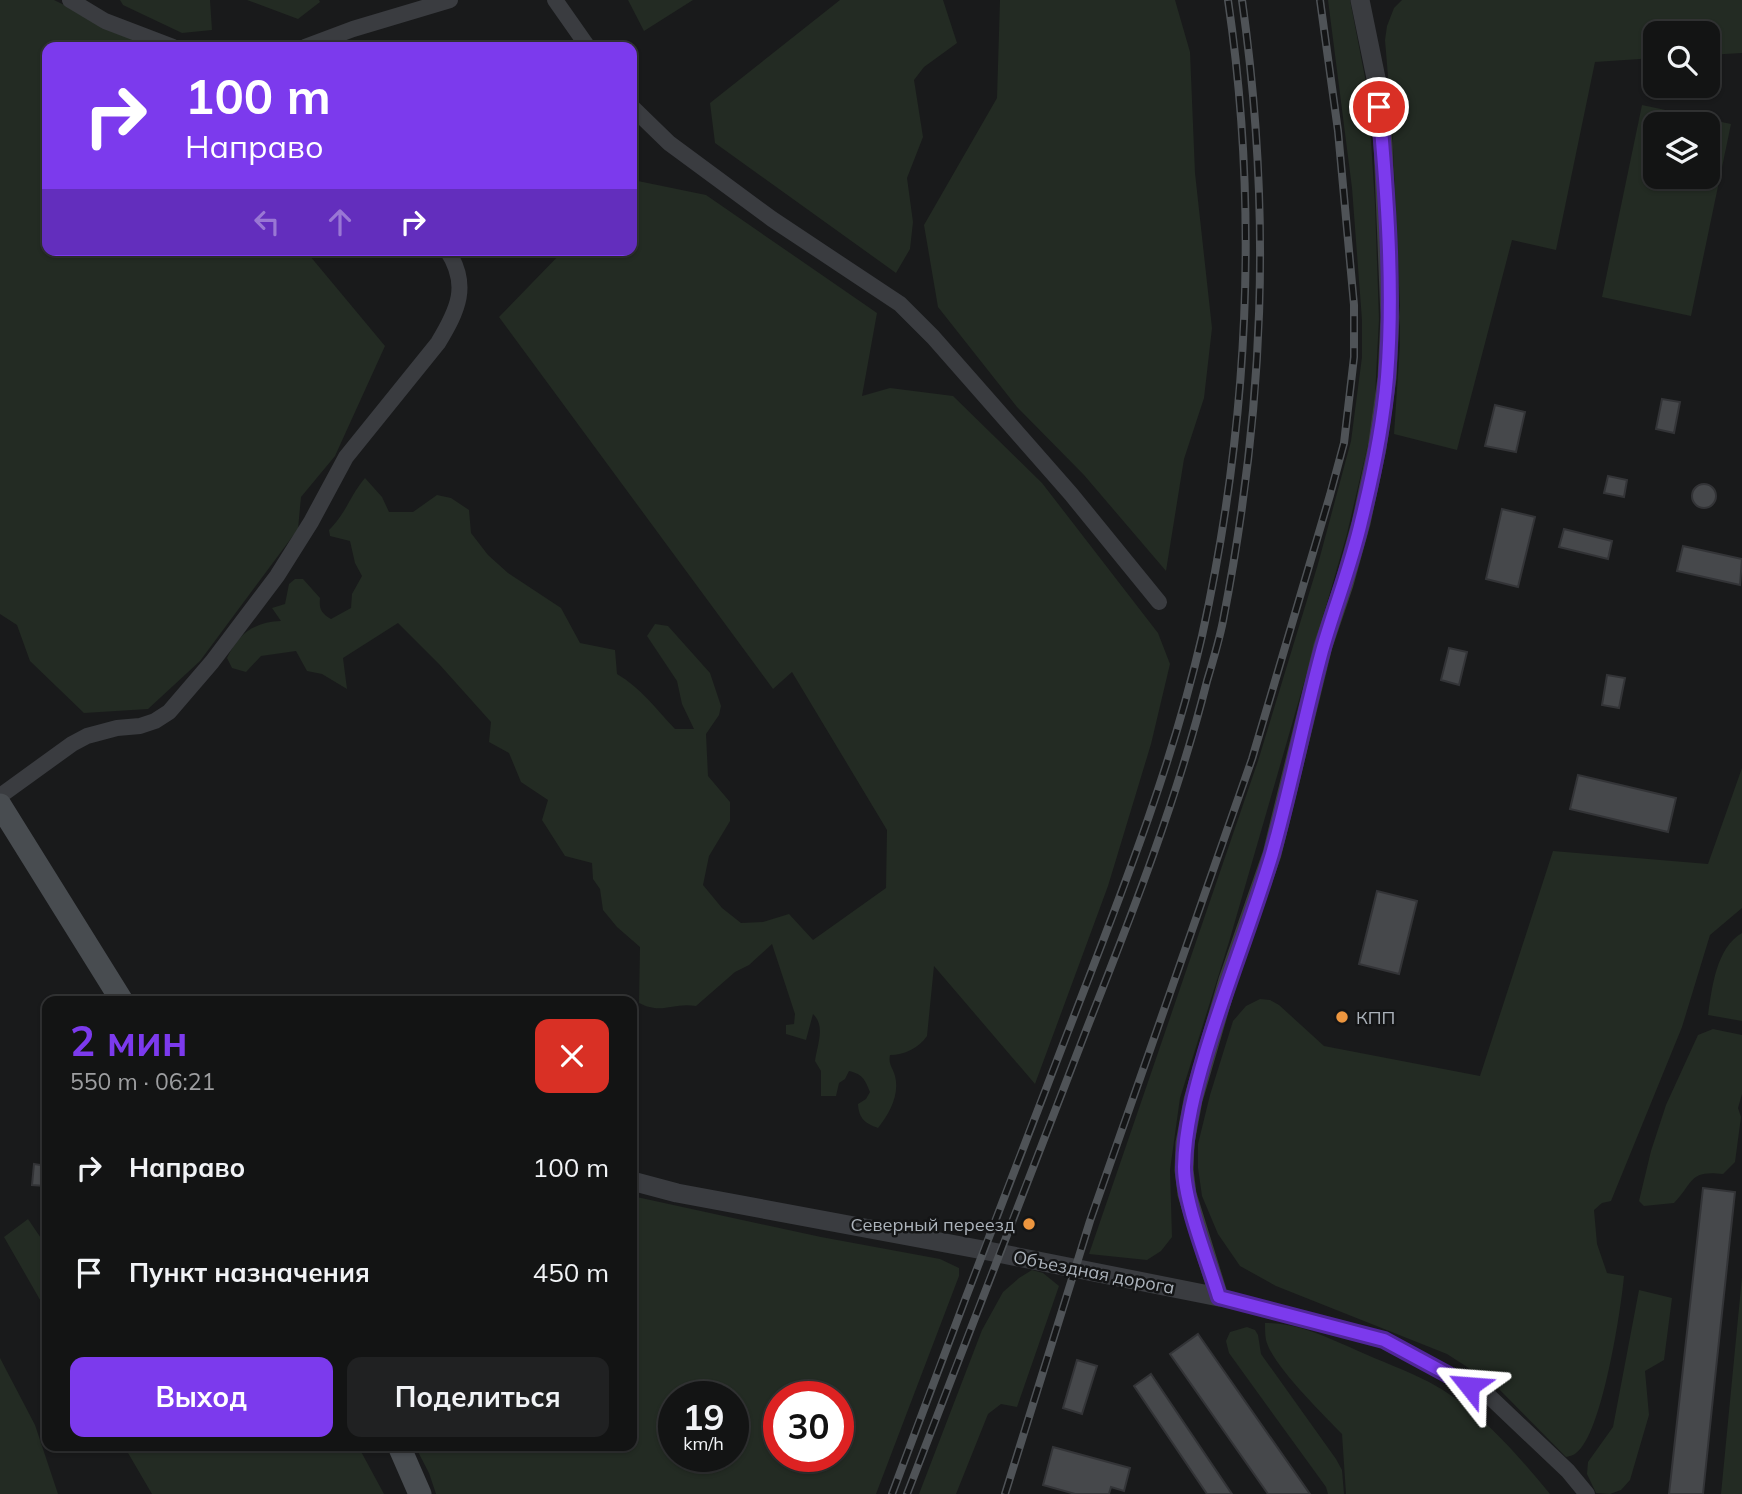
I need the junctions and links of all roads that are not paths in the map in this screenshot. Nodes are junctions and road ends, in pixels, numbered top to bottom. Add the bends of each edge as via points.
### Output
1 (70, 0) edge
2 (450, 0) edge
3 (555, 0) edge
4 (1360, 0) edge
5 (160, 42) edge
6 (318, 42) edge
7 (584, 42) edge
8 (637, 112) edge
9 (451, 256) edge
10 (1160, 602) dead end
11 (0, 796) edge
12 (0, 805) edge
13 (119, 996) edge
14 (637, 1182) edge
15 (1219, 1297) junction
16 (401, 1451) edge
17 (420, 1494) edge
18 (1587, 1494) edge

1 - 5 street via 105,21
2 - 6 street
3 - 7 street
4 - 15 street via 1378,88 1383,144 1390,317 1387,378 1361,523 1323,646 1272,854 1228,980 1185,1143 1188,1194
8 - 10 street via 669,143 741,196 900,304 1071,494
9 - 11 street via 459,276 457,308 449,325 346,457 296,547 205,671 162,717 87,736
12 - 13 main road
14 - 15 street, Объездная дорога
15 - 18 street, Объездная дорога via 1384,1340 1490,1398
16 - 17 main road

